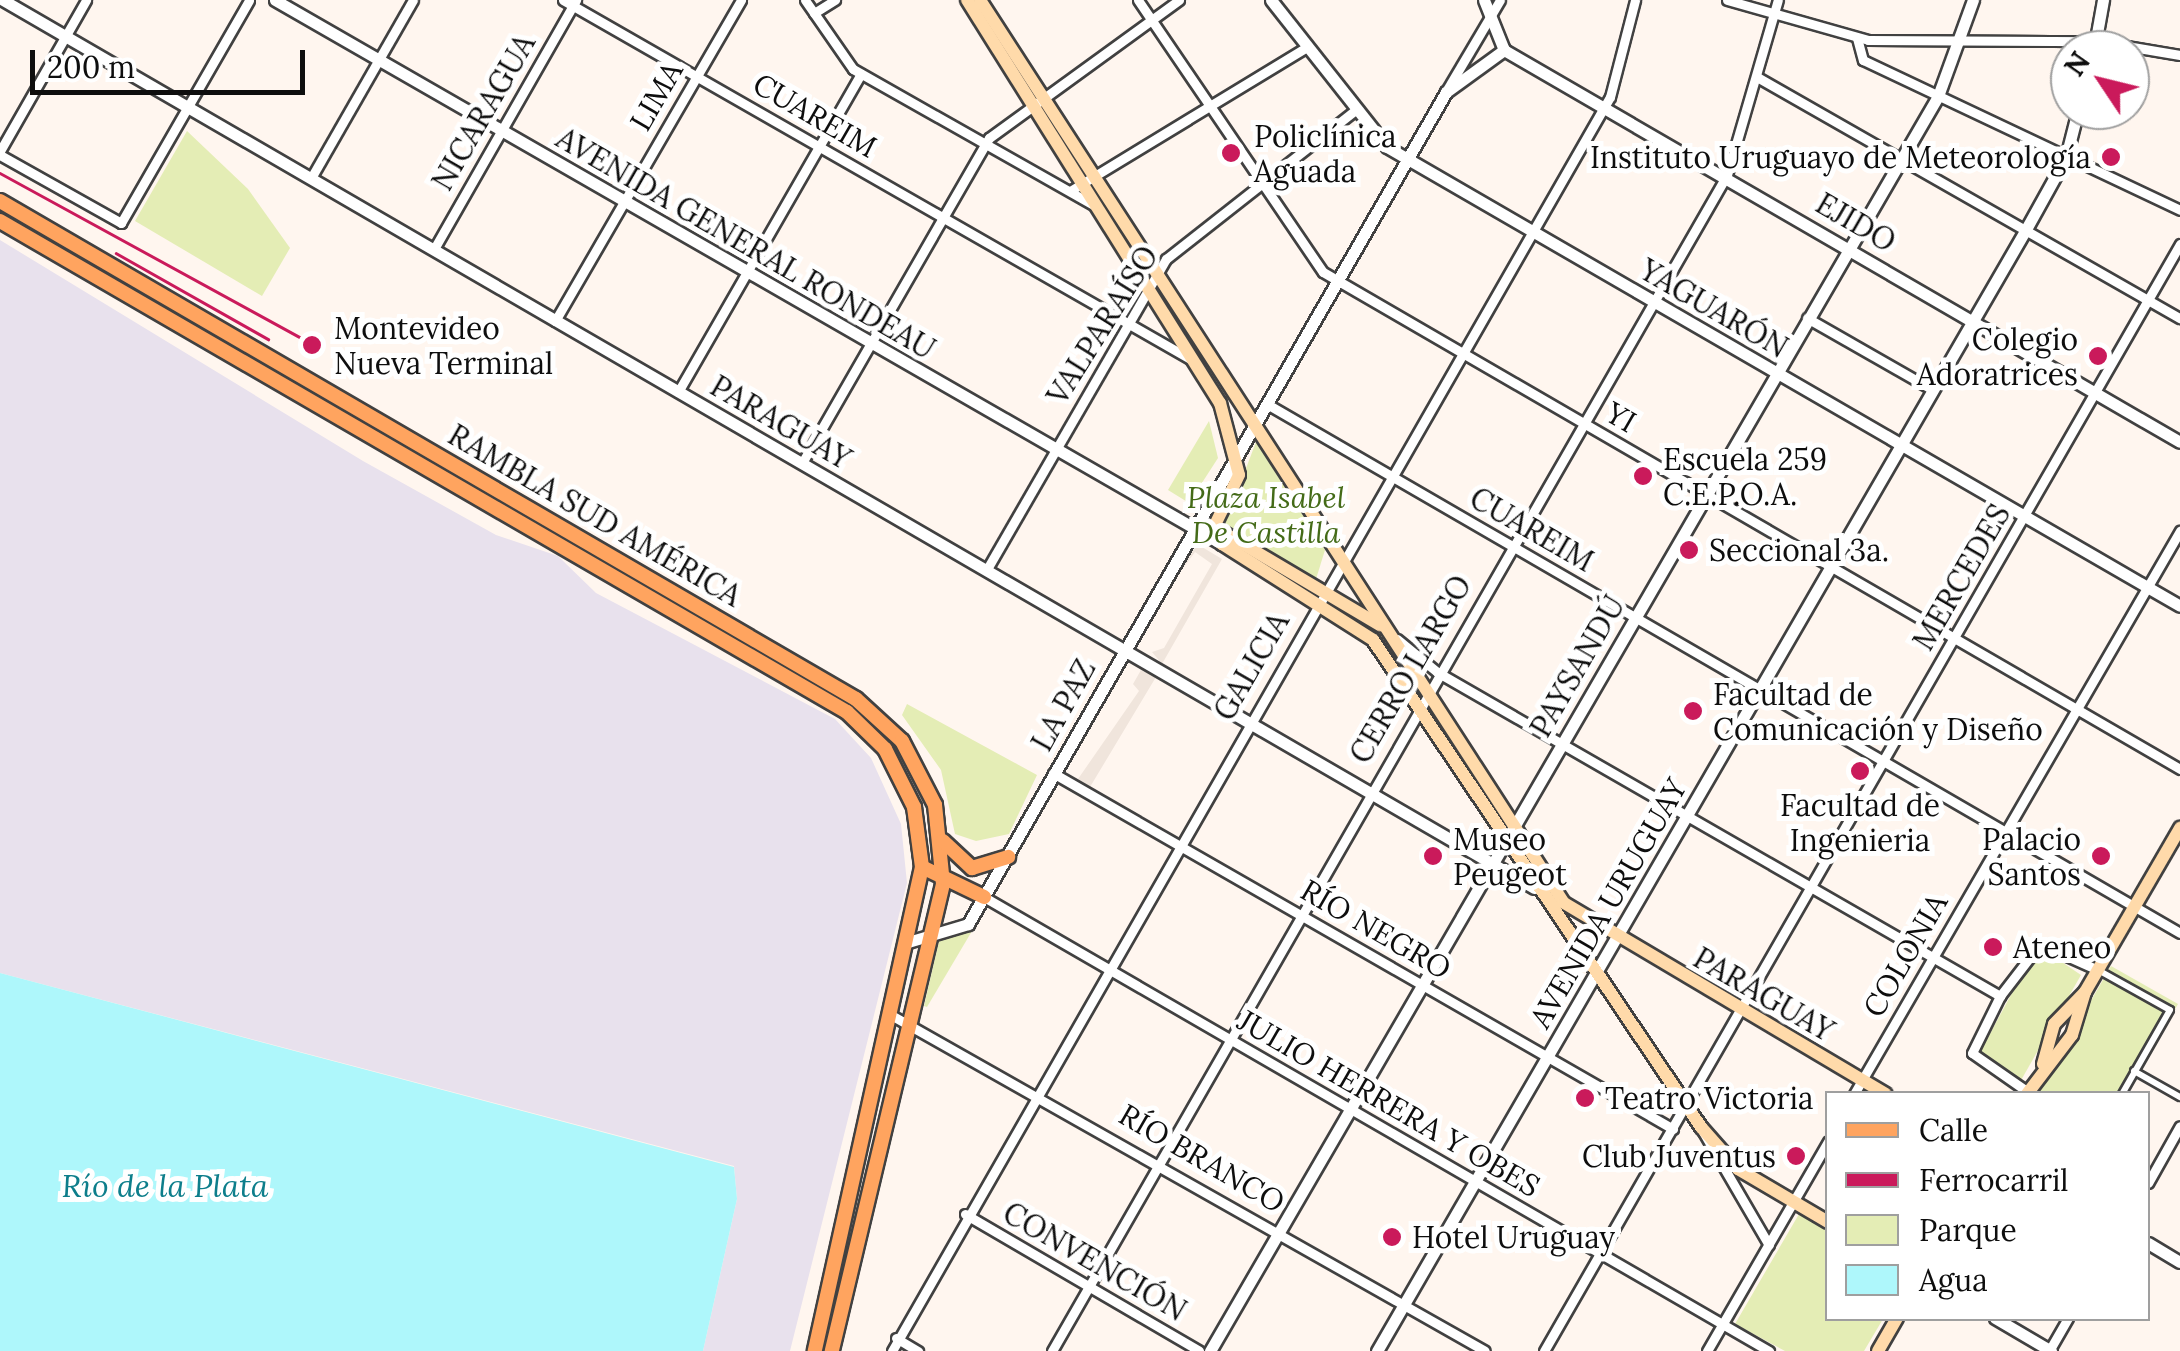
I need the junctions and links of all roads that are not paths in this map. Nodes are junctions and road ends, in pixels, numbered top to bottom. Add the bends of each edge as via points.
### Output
1 (3, 0) edge
2 (86, 0) edge
3 (250, 0) edge
4 (275, 0) edge
5 (413, 0) edge
6 (741, 0) edge
7 (806, 0) edge
8 (835, 0) edge
9 (968, 0) edge
10 (980, 0) edge
11 (1138, 0) edge
12 (1180, 0) edge
13 (1271, 0) edge
14 (1484, 0) edge
15 (1500, 0) edge
16 (1635, 0) edge
17 (1727, 0) edge
18 (1778, 0) edge
19 (1973, 0) edge
20 (2103, 0) edge
21 (571, 2) edge
22 (814, 13) junction
23 (1775, 14) junction
24 (1490, 20) junction
25 (1152, 21) junction
26 (2098, 30) edge
27 (66, 36) junction
28 (1857, 38) junction
29 (1963, 39) junction
30 (2050, 44) edge
31 (1307, 47) junction
32 (1504, 50) junction
33 (2150, 51) edge
34 (2180, 54) edge
35 (378, 60) junction
36 (861, 74) junction
37 (696, 76) junction
38 (1757, 78) junction
39 (1446, 92) junction
40 (1938, 96) junction
41 (1039, 101) junction
42 (188, 107) junction
43 (1602, 107) junction
44 (1208, 108) junction
45 (1354, 111) junction
46 (2073, 130) edge
47 (501, 131) junction
48 (985, 144) junction
49 (820, 146) junction
50 (0, 153) edge
51 (2066, 157) junction
52 (1408, 159) junction
53 (1900, 160) junction
54 (1727, 175) junction
55 (311, 178) junction
56 (1090, 179) junction
57 (1259, 185) junction
58 (1070, 191) junction
59 (0, 202) edge
60 (624, 202) junction
61 (2180, 210) edge
62 (1106, 213) junction
63 (942, 218) junction
64 (0, 221) edge
65 (1529, 230) junction
66 (2025, 230) junction
67 (2180, 244) edge
68 (1849, 247) junction
69 (434, 249) junction
70 (747, 272) junction
71 (1154, 279) junction
72 (1337, 282) junction
73 (2148, 301) junction
74 (1654, 302) junction
75 (1808, 318) junction
76 (2180, 318) edge
77 (1974, 320) junction
78 (556, 321) junction
79 (1126, 326) junction
80 (870, 344) junction
81 (1460, 352) junction
82 (1198, 362) junction
83 (1776, 372) junction
84 (1933, 390) junction
85 (678, 392) junction
86 (2096, 392) junction
87 (1267, 404) junction
88 (1256, 423) junction
89 (1582, 423) junction
90 (2180, 442) edge
91 (1901, 446) junction
92 (1055, 451) junction
93 (1236, 456) junction
94 (802, 463) junction
95 (1389, 475) junction
96 (1706, 495) junction
97 (2024, 517) junction
98 (1194, 528) junction
99 (1214, 528) junction
100 (2180, 531) edge
101 (1222, 544) junction
102 (1510, 545) junction
103 (1341, 558) junction
104 (1831, 566) junction
105 (987, 569) junction
106 (2147, 587) junction
107 (1320, 595) junction
108 (2180, 606) edge
109 (1633, 617) junction
110 (1391, 634) junction
111 (1954, 638) junction
112 (1124, 648) junction
113 (1437, 672) junction
114 (1428, 688) junction
115 (1760, 689) junction
116 (1417, 705) junction
117 (2076, 710) junction
118 (1248, 721) junction
119 (1561, 744) junction
120 (1882, 761) junction
121 (2180, 769) edge
122 (1054, 773) junction
123 (1368, 792) junction
124 (1687, 816) junction
125 (1514, 826) junction
126 (2180, 828) edge
127 (2005, 833) junction
128 (942, 840) junction
129 (1505, 841) junction
130 (1177, 844) junction
131 (1008, 857) junction
132 (1492, 864) junction
133 (922, 867) junction
134 (942, 884) junction
135 (1534, 888) junction
136 (1810, 888) junction
137 (984, 897) junction
138 (2134, 907) junction
139 (1299, 914) junction
140 (932, 932) junction
141 (2180, 933) edge
142 (1616, 938) junction
143 (908, 942) junction
144 (1933, 958) junction
145 (1105, 967) junction
146 (2098, 970) junction
147 (1596, 972) junction
148 (1422, 985) junction
149 (2086, 992) junction
150 (2000, 996) junction
151 (1741, 1010) junction
152 (891, 1015) junction
153 (911, 1020) junction
154 (1228, 1039) junction
155 (1547, 1057) junction
156 (2043, 1066) junction
157 (2134, 1071) junction
158 (1862, 1080) junction
159 (1034, 1090) junction
160 (1856, 1091) edge
161 (1881, 1091) edge
162 (2025, 1091) edge
163 (2029, 1091) edge
164 (2124, 1091) edge
165 (2180, 1098) edge
166 (1687, 1106) junction
167 (1350, 1110) junction
168 (2180, 1126) edge
169 (1701, 1127) junction
170 (1673, 1129) junction
171 (1825, 1146) edge
172 (1158, 1162) junction
173 (2150, 1179) edge
174 (1474, 1181) junction
175 (1794, 1202) junction
176 (965, 1214) junction
177 (1825, 1220) edge
178 (1278, 1232) junction
179 (1769, 1245) junction
180 (2150, 1245) edge
181 (1601, 1254) junction
182 (2180, 1262) edge
183 (1089, 1286) junction
184 (1404, 1304) junction
185 (1894, 1321) edge
186 (2000, 1321) edge
187 (2066, 1321) edge
188 (1722, 1324) junction
189 (896, 1338) junction
190 (815, 1351) edge
191 (832, 1351) edge
192 (892, 1351) edge
193 (918, 1351) edge
194 (1052, 1351) edge
195 (1199, 1351) edge
196 (1210, 1351) edge
197 (1377, 1351) edge
198 (1485, 1351) edge
199 (1544, 1351) edge
200 (1707, 1351) edge
201 (1768, 1351) edge
202 (1878, 1351) edge
203 (2050, 1351) edge

1 - 27 street, PARAGUAY
2 - 27 street
3 - 42 street
4 - 35 street, AVENIDA GENERAL RONDEAU
5 - 35 street
6 - 37 street, LIMA
7 - 22 street
8 - 22 street
9 - 41 main road
10 - 41 main road
11 - 25 street, YI
12 - 25 street
13 - 31 street, YAGUARÓN
14 - 24 street
15 - 24 street, LA PAZ
16 - 43 street, GALICIA
17 - 23 street
18 - 23 street, CERRO LARGO
19 - 29 street, PAYSANDÚ
20 - 26 street
21 - 37 street, CUAREIM
21 - 47 street, NICARAGUA
22 - 36 street
23 - 28 street
23 - 38 street, CERRO LARGO
24 - 32 street
24 - 39 street, LA PAZ
25 - 41 street
25 - 44 street, YI
27 - 42 street, PARAGUAY
27 - 50 street
28 - 29 street
28 - 40 street via 1863,60
29 - 30 street
29 - 40 street, PAYSANDÚ
31 - 44 street
31 - 45 street, YAGUARÓN
32 - 39 street
32 - 43 street, EJIDO
33 - 34 street
35 - 47 street, AVENIDA GENERAL RONDEAU
35 - 55 street
36 - 48 street
36 - 49 street
37 - 49 street, CUAREIM
37 - 60 street, LIMA
38 - 53 street
38 - 54 street, CERRO LARGO
39 - 52 street, LA PAZ
40 - 51 street
40 - 53 street, PAYSANDÚ
41 - 48 street
41 - 56 main road
42 - 50 street via 121,222
42 - 55 street, PARAGUAY
43 - 54 street, EJIDO
43 - 65 street, GALICIA
44 - 56 street
44 - 57 street, YI
45 - 52 street, YAGUARÓN
45 - 57 street, VALPARAÍSO
46 - 51 street, AVENIDA URUGUAY
47 - 60 street, AVENIDA GENERAL RONDEAU
47 - 69 street, NICARAGUA
48 - 58 street
48 - 63 street
49 - 63 street, CUAREIM
49 - 70 street
51 - 61 street
51 - 66 street, AVENIDA URUGUAY
52 - 65 street, YAGUARÓN
52 - 72 street, LA PAZ
53 - 66 street
53 - 68 street, PAYSANDÚ
54 - 68 street, EJIDO
54 - 74 street, CERRO LARGO
55 - 69 street, PARAGUAY
56 - 58 street
56 - 62 main road
56 - 71 main road
57 - 71 street, VALPARAÍSO
57 - 72 street, YI via 1307,258
58 - 62 street
59 - 128 main road, RAMBLA SUD AMÉRICA via 876,713 925,779
60 - 70 street, AVENIDA GENERAL RONDEAU
60 - 78 street, LIMA
62 - 71 main road
63 - 79 street, CUAREIM
63 - 80 street
64 - 133 main road, RAMBLA SUD AMÉRICA via 868,729 908,788
65 - 74 street, YAGUARÓN
65 - 81 street, GALICIA
66 - 73 street
66 - 77 street, AVENIDA URUGUAY
67 - 73 street, MERCEDES
68 - 75 street, PAYSANDÚ
68 - 77 street, EJIDO
69 - 78 street, PARAGUAY
70 - 80 street, AVENIDA GENERAL RONDEAU
70 - 85 street
71 - 79 street, VALPARAÍSO
71 - 82 main road
71 - 88 main road, PARAGUAY
72 - 81 street, YI
72 - 87 street, LA PAZ
73 - 76 street
73 - 86 street, MERCEDES
74 - 83 street, YAGUARÓN
74 - 89 street, CERRO LARGO
75 - 83 street, PAYSANDÚ
75 - 84 street
77 - 84 street, AVENIDA URUGUAY
77 - 86 street, EJIDO
78 - 85 street, PARAGUAY
79 - 82 street, CUAREIM
79 - 92 street, VALPARAÍSO
80 - 92 street, AVENIDA GENERAL RONDEAU
80 - 94 street
81 - 89 street, YI
81 - 95 street, GALICIA
82 - 93 main road
83 - 91 street, YAGUARÓN
83 - 96 street, PAYSANDÚ
84 - 91 street, AVENIDA URUGUAY
85 - 94 street, PARAGUAY
86 - 90 street, EJIDO
86 - 97 street, MERCEDES
87 - 88 street, LA PAZ
87 - 95 street, CUAREIM
88 - 93 street, LA PAZ
88 - 103 main road, PARAGUAY
89 - 96 street, YI
89 - 102 street, CERRO LARGO
91 - 97 street, YAGUARÓN
91 - 104 street, AVENIDA URUGUAY
92 - 98 street, AVENIDA GENERAL RONDEAU
92 - 105 street, VALPARAÍSO
93 - 98 street, LA PAZ
93 - 99 main road, LA PAZ via 1238,482
94 - 105 street, PARAGUAY
95 - 102 street, CUAREIM
95 - 103 street, GALICIA
96 - 104 street, YI
96 - 109 street, PAYSANDÚ
97 - 106 street, YAGUARÓN
97 - 111 street, MERCEDES
98 - 99 street, AVENIDA GENERAL RONDEAU
98 - 101 street, AVENIDA GENERAL RONDEAU
98 - 112 street, LA PAZ
99 - 101 main road
99 - 107 main road, AVENIDA GENERAL RONDEAU
100 - 106 street, COLONIA
101 - 107 main road, AVENIDA GENERAL RONDEAU
102 - 109 street, CUAREIM
102 - 113 street, CERRO LARGO
103 - 107 street, GALICIA
103 - 110 main road, PARAGUAY
104 - 111 street, YI
104 - 115 street, AVENIDA URUGUAY
105 - 112 street, PARAGUAY
106 - 108 street, YAGUARÓN
106 - 117 street, COLONIA
107 - 110 main road, AVENIDA GENERAL RONDEAU
107 - 116 main road via 1373,640
107 - 118 street, GALICIA
109 - 115 street, CUAREIM
109 - 119 street, PAYSANDÚ
110 - 113 street, AVENIDA GENERAL RONDEAU
110 - 114 main road, PARAGUAY
111 - 117 street, YI
111 - 120 street, MERCEDES
112 - 118 street, PARAGUAY
112 - 122 street, LA PAZ
113 - 114 street, CERRO LARGO
113 - 119 street, AVENIDA GENERAL RONDEAU
114 - 116 street, CERRO LARGO
114 - 125 main road, PARAGUAY
115 - 120 street, CUAREIM
115 - 124 street, AVENIDA URUGUAY
116 - 123 street, CERRO LARGO
116 - 129 main road
117 - 121 street, YI
117 - 127 street, COLONIA
118 - 123 street, PARAGUAY
118 - 130 street, GALICIA
119 - 124 street, AVENIDA GENERAL RONDEAU
119 - 125 street, PAYSANDÚ
120 - 127 street, CUAREIM
120 - 136 street, MERCEDES
122 - 130 street, RÍO NEGRO
122 - 131 street, LA PAZ
123 - 132 street, PARAGUAY
123 - 139 street, CERRO LARGO
124 - 136 street, AVENIDA GENERAL RONDEAU
124 - 142 street, AVENIDA URUGUAY
125 - 129 street, PAYSANDÚ
125 - 142 main road, PARAGUAY via 1564,903
126 - 138 main road
127 - 138 street, CUAREIM
127 - 144 street, COLONIA
128 - 131 main road via 972,868
128 - 134 main road, RAMBLA SUD AMÉRICA
129 - 132 street, PAYSANDÚ
129 - 135 main road
130 - 139 street, RÍO NEGRO
130 - 145 street, GALICIA
131 - 137 street, LA PAZ
132 - 135 street, PARAGUAY
132 - 148 street, PAYSANDÚ
133 - 134 main road
133 - 143 main road, RAMBLA SUD AMÉRICA
134 - 137 main road
134 - 140 main road, RAMBLA SUD AMÉRICA
135 - 147 main road
136 - 144 street, AVENIDA GENERAL RONDEAU
136 - 151 street, MERCEDES
137 - 140 street, LA PAZ via 960,930
137 - 145 street, JULIO HERRERA Y OBES
138 - 141 street, CUAREIM
138 - 146 main road
139 - 148 street, RÍO NEGRO
139 - 154 street, CERRO LARGO
140 - 143 street, LA PAZ
140 - 153 main road, RAMBLA SUD AMÉRICA
142 - 147 street, AVENIDA URUGUAY
142 - 151 main road, PARAGUAY
143 - 152 main road, RAMBLA SUD AMÉRICA
144 - 150 street, AVENIDA GENERAL RONDEAU
144 - 158 street, COLONIA
145 - 154 street, JULIO HERRERA Y OBES
145 - 159 street, GALICIA
146 - 149 main road
146 - 150 street via 2040,944
146 - 157 street via 2170,1010
147 - 155 street, AVENIDA URUGUAY
147 - 166 main road
148 - 155 street, RÍO NEGRO
148 - 167 street, PAYSANDÚ
149 - 156 main road via 2072,1035
149 - 156 main road via 2054,1024
150 - 162 street via 1972,1053
151 - 158 main road, PARAGUAY
151 - 166 street, MERCEDES
152 - 153 street, RÍO BRANCO
152 - 190 main road, RAMBLA SUD AMÉRICA
153 - 159 street, RÍO BRANCO
153 - 191 main road, RAMBLA SUD AMÉRICA
154 - 167 street, JULIO HERRERA Y OBES
154 - 172 street, CERRO LARGO
155 - 170 street, RÍO NEGRO
155 - 174 street, AVENIDA URUGUAY
156 - 163 main road
157 - 164 street
157 - 165 street
158 - 160 street, COLONIA
158 - 161 main road, PARAGUAY
159 - 172 street, RÍO BRANCO
159 - 176 street, GALICIA
166 - 169 main road
166 - 170 street, MERCEDES
167 - 174 street, JULIO HERRERA Y OBES
167 - 178 street, PAYSANDÚ
168 - 173 street
169 - 175 main road via 1738,1169
169 - 179 street
170 - 181 street, MERCEDES
171 - 175 street
172 - 178 street, RÍO BRANCO
172 - 183 street, CERRO LARGO
174 - 181 street, JULIO HERRERA Y OBES
174 - 184 street, AVENIDA URUGUAY
175 - 177 main road
175 - 179 street
176 - 183 street, CONVENCIÓN
176 - 189 street, GALICIA
178 - 184 street, RÍO BRANCO
178 - 196 street, PAYSANDÚ
179 - 188 street
180 - 182 street
181 - 188 street, JULIO HERRERA Y OBES
181 - 199 street, MERCEDES
183 - 194 street, CERRO LARGO
183 - 195 street, CONVENCIÓN
184 - 197 street, AVENIDA URUGUAY
184 - 198 street, RÍO BRANCO
185 - 202 main road
186 - 203 street
187 - 203 street
188 - 200 street
188 - 201 street, JULIO HERRERA Y OBES
189 - 192 street, GALICIA
189 - 193 street

